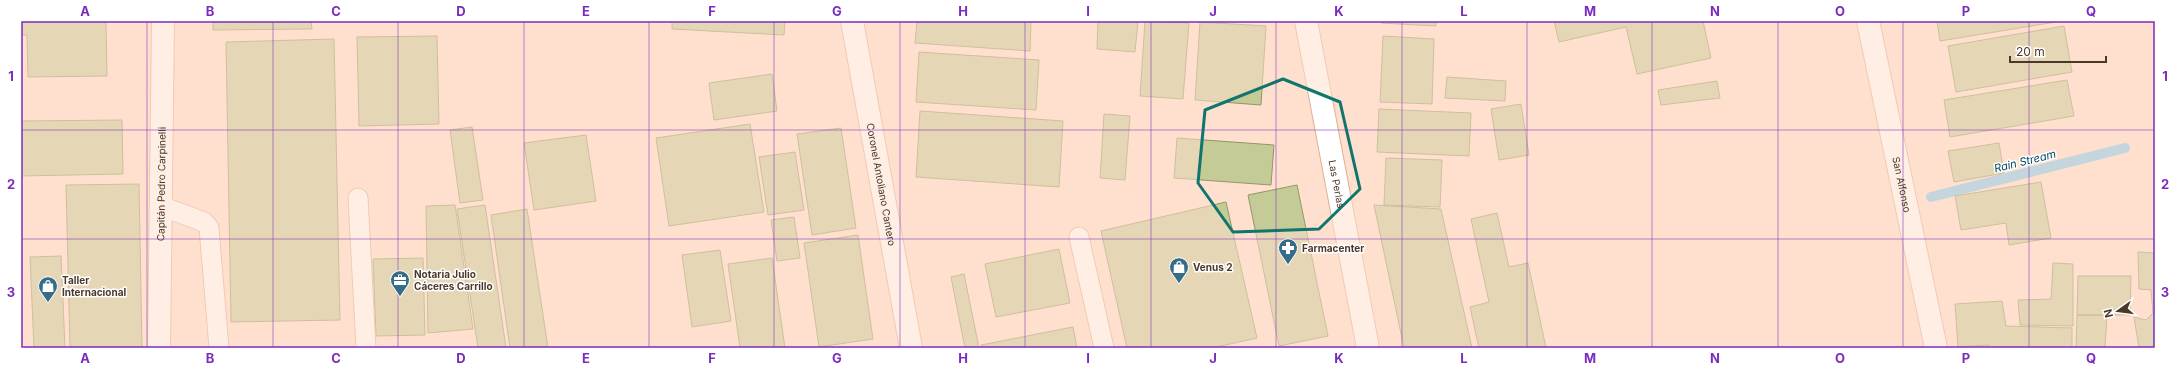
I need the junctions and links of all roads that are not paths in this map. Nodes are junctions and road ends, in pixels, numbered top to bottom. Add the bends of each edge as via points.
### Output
1 (163, 21) edge
2 (852, 21) edge
3 (1306, 21) edge
4 (1868, 21) edge
5 (358, 198) dead end
6 (161, 206) junction
7 (1079, 237) dead end
8 (160, 348) edge
9 (219, 348) edge
10 (366, 348) edge
11 (910, 348) edge
12 (1104, 348) edge
13 (1368, 348) edge
14 (1936, 348) edge

1 - 6 street, Capitán Pedro Carpinelli
2 - 11 street, Coronel Antoliano Cantero
3 - 13 street, Las Perlas
4 - 14 street, San Alfonso
5 - 10 lane
6 - 8 street, Capitán Pedro Carpinelli
6 - 9 lane via 204,222 209,228
7 - 12 lane

